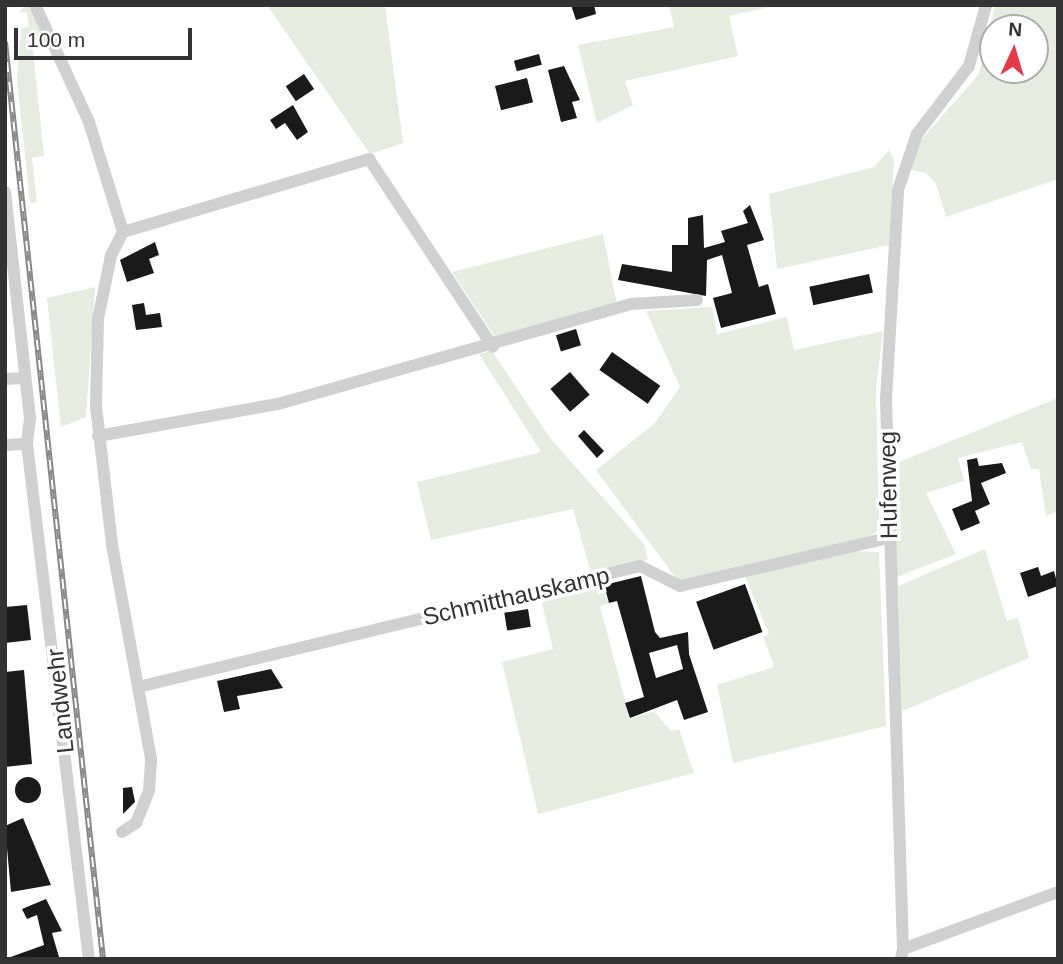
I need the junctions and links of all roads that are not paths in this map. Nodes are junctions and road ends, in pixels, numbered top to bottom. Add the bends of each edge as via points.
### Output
1 (36, 5) edge
2 (986, 5) edge
3 (5, 192) edge
4 (7, 224) edge
5 (123, 232) junction
6 (697, 300) dead end
7 (493, 347) junction
8 (5, 379) edge
9 (24, 379) junction
10 (98, 436) junction
11 (27, 444) junction
12 (5, 445) edge
13 (888, 538) junction
14 (138, 687) junction
15 (122, 832) dead end
16 (1058, 892) edge
17 (902, 954) edge
18 (89, 959) edge

1 - 5 street via 89,122
2 - 13 street, Hufenweg via 977,45 958,83 916,134 900,171 886,400
3 - 4 street, Landwehr
4 - 9 street, Landwehr
5 - 7 street via 369,159
5 - 10 street via 111,256 98,319
6 - 7 street via 631,304
7 - 10 street via 278,404
8 - 9 street
9 - 11 street, Landwehr
10 - 14 street
11 - 12 street
11 - 18 street, Landwehr
13 - 14 street, Schmitthauskamp via 680,586 640,566
13 - 17 street, Hufenweg
14 - 15 street via 151,759 149,790 136,823
16 - 17 street

